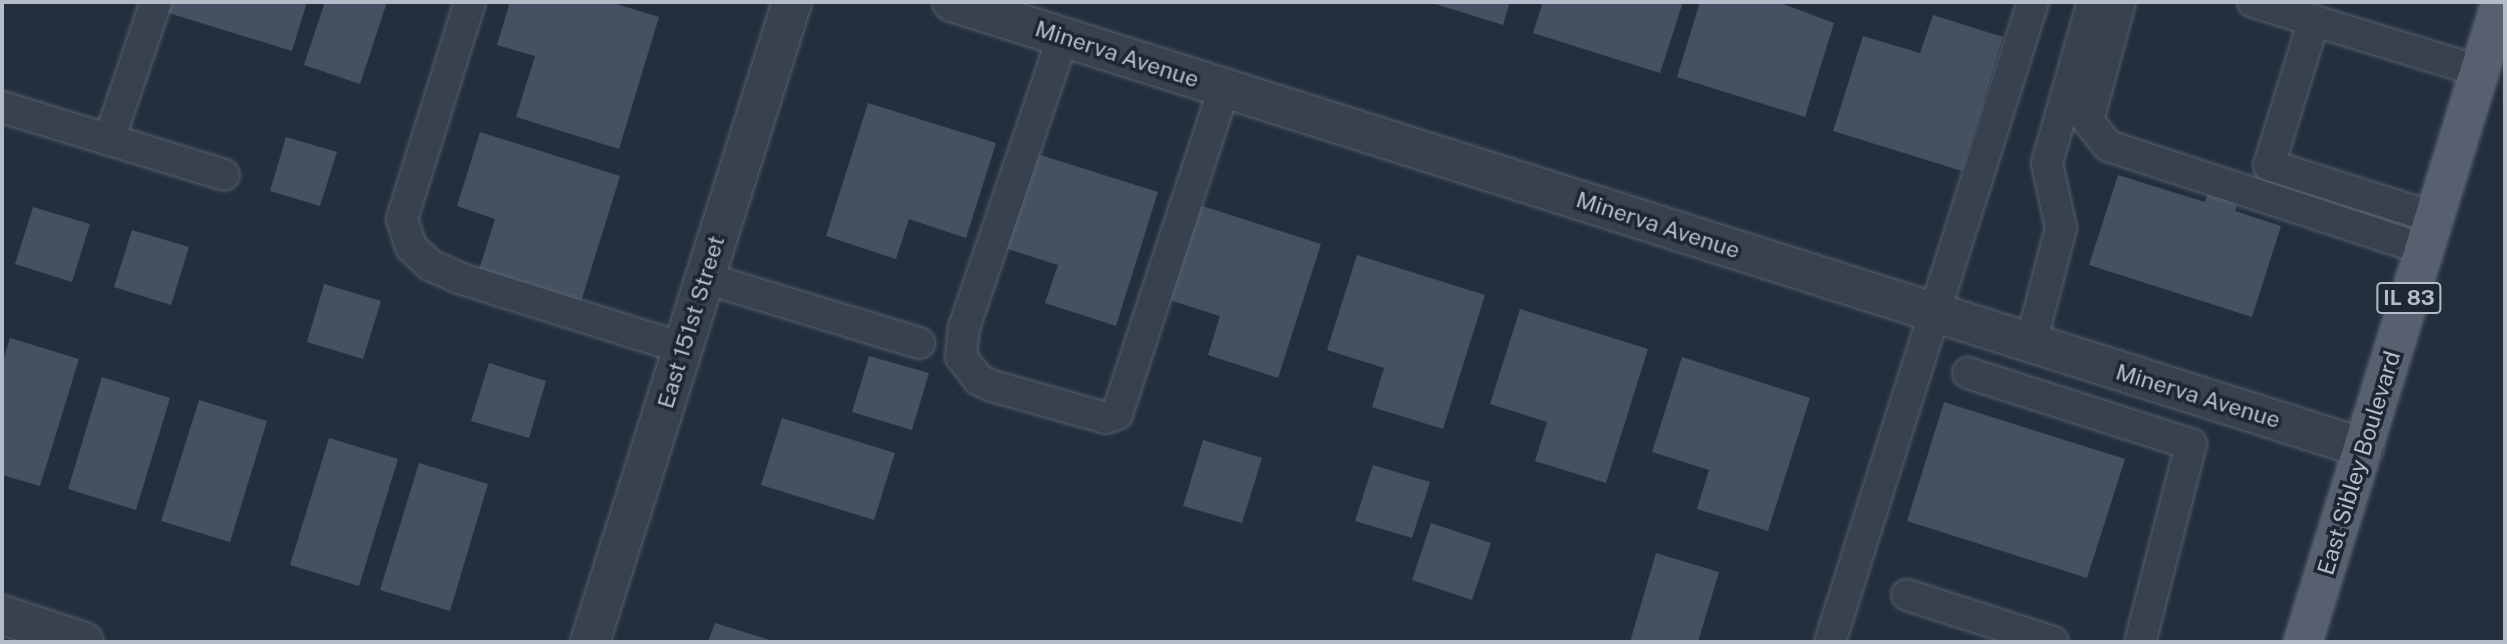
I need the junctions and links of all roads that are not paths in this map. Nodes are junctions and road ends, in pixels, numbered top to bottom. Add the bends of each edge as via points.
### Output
1 (156, 2) edge
2 (470, 2) edge
3 (792, 2) edge
4 (951, 2) edge
5 (2033, 2) edge
6 (2093, 2) edge
7 (2120, 2) edge
8 (2253, 2) edge
9 (2501, 2) edge
10 (2314, 20) junction
11 (1062, 37) junction
12 (2480, 71) junction
13 (1224, 88) junction
14 (2, 107) edge
15 (109, 140) junction
16 (224, 175) dead end
17 (2430, 233) junction
18 (705, 278) junction
19 (1936, 313) junction
20 (919, 343) dead end
21 (2031, 343) junction
22 (683, 348) junction
23 (1968, 373) dead end
24 (2364, 447) junction
25 (1907, 595) dead end
26 (2, 615) edge
27 (83, 642) edge
28 (590, 642) edge
29 (1830, 642) edge
30 (2053, 642) edge
31 (2140, 642) edge
32 (2303, 642) edge

1 - 15 lane
2 - 22 lane via 402,219 411,247 430,265 459,278
3 - 18 street, East 151st Street
4 - 11 street, Minerva Avenue
5 - 19 lane
6 - 21 lane via 2047,163 2061,228
7 - 17 lane via 2088,121 2108,146
8 - 10 lane
9 - 12 main road, East Sibley Boulevard / IL 83
10 - 12 lane
10 - 17 lane via 2269,165
11 - 13 street, Minerva Avenue
11 - 13 lane via 964,327 961,357 966,368 992,386 1106,418 1117,414
12 - 17 main road, East Sibley Boulevard / IL 83
13 - 19 street, Minerva Avenue
14 - 15 lane
15 - 16 lane
17 - 24 main road, East Sibley Boulevard / IL 83
18 - 20 lane
18 - 22 street, East 151st Street
19 - 21 street, Minerva Avenue
19 - 29 lane
21 - 24 street, Minerva Avenue
22 - 28 street, East 151st Street
23 - 31 lane via 2191,444
24 - 32 main road, East Sibley Boulevard / IL 83
25 - 30 lane
26 - 27 street

